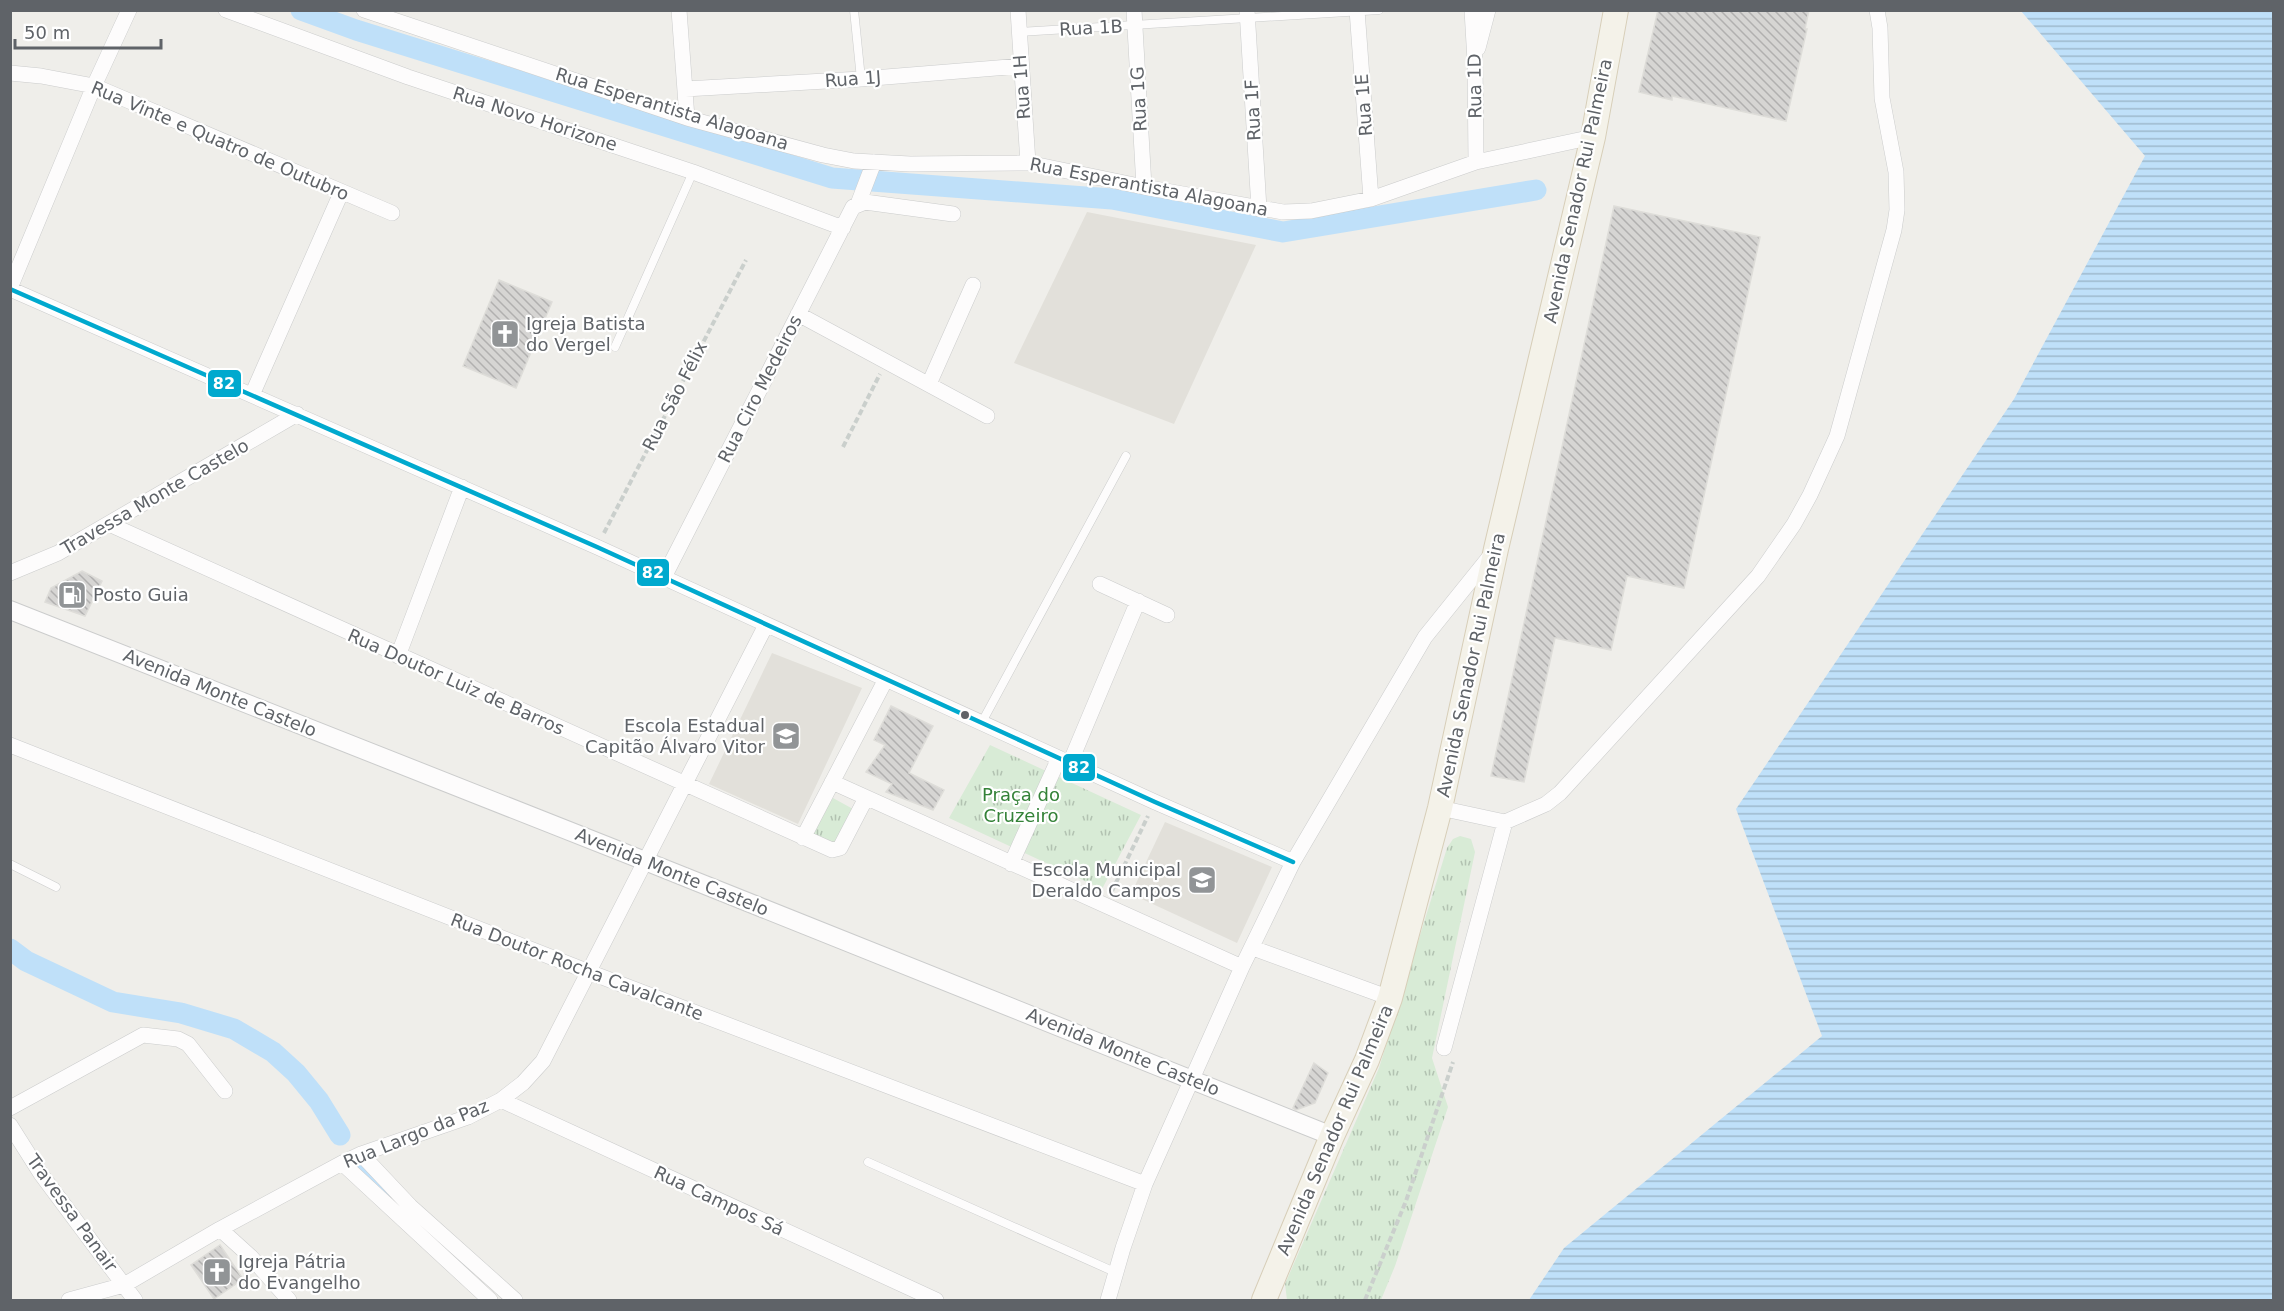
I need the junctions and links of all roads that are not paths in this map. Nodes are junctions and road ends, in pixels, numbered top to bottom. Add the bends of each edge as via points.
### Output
1 (129, 10) edge
2 (226, 10) edge
3 (364, 10) edge
4 (680, 10) edge
5 (854, 10) edge
6 (1018, 10) edge
7 (1378, 10) edge
8 (1472, 10) edge
9 (1488, 10) edge
10 (1616, 10) edge
11 (1877, 10) edge
12 (1357, 11) edge
13 (1247, 14) edge
14 (1135, 18) edge
15 (1019, 32) junction
16 (1475, 61) junction
17 (1020, 66) junction
18 (10, 74) edge
19 (861, 79) junction
20 (93, 86) junction
21 (685, 89) junction
22 (687, 118) junction
23 (1593, 137) junction
24 (1476, 162) junction
25 (1028, 163) junction
26 (693, 172) junction
27 (866, 187) junction
28 (1144, 187) junction
29 (342, 193) junction
30 (1371, 199) junction
31 (1259, 209) junction
32 (392, 213) dead end
33 (952, 214) dead end
34 (843, 228) junction
35 (973, 285) dead end
36 (10, 288) edge
37 (798, 314) junction
38 (615, 347) dead end
39 (929, 384) junction
40 (252, 395) junction
41 (297, 414) junction
42 (987, 416) dead end
43 (1126, 456) dead end
44 (462, 487) junction
45 (109, 524) junction
46 (1496, 549) junction
47 (10, 573) edge
48 (664, 577) junction
49 (1100, 584) dead end
50 (1138, 601) junction
51 (10, 610) edge
52 (1167, 615) dead end
53 (766, 625) junction
54 (398, 656) junction
55 (886, 680) junction
56 (982, 722) junction
57 (10, 745) edge
58 (1064, 761) junction
59 (832, 782) junction
60 (685, 785) junction
61 (866, 798) junction
62 (1440, 808) junction
63 (1505, 822) junction
64 (803, 837) junction
65 (645, 861) junction
66 (1293, 862) junction
67 (10, 864) edge
68 (1011, 864) junction
69 (56, 887) dead end
70 (1253, 948) junction
71 (1242, 967) junction
72 (589, 972) junction
73 (1390, 998) junction
74 (1444, 1047) dead end
75 (1192, 1080) junction
76 (225, 1091) dead end
77 (501, 1100) junction
78 (10, 1108) edge
79 (12, 1131) edge
80 (1332, 1136) junction
81 (361, 1154) junction
82 (868, 1162) dead end
83 (342, 1163) junction
84 (1145, 1184) junction
85 (220, 1229) junction
86 (1117, 1273) junction
87 (124, 1285) junction
88 (69, 1300) edge
89 (97, 1300) edge
90 (135, 1300) edge
91 (289, 1300) edge
92 (490, 1300) edge
93 (515, 1300) edge
94 (936, 1300) edge
95 (1108, 1300) edge
96 (1264, 1300) edge

1 - 20 street
2 - 26 street, Rua Novo Horizone via 408,77
3 - 22 street, Rua Esperantista Alagoana
4 - 21 street
5 - 19 lane
6 - 15 street, Rua 1H
7 - 12 lane, Rua 1B
8 - 16 street, Rua 1D
9 - 16 street
10 - 23 main road, Avenida Senador Rui Palmeira
11 - 63 street via 1882,98 1896,172 1897,210 1837,436 1824,466 1794,524 1739,599 1560,793 1546,804
12 - 13 lane, Rua 1B
12 - 30 street, Rua 1E
13 - 14 lane, Rua 1B
13 - 31 street, Rua 1F
14 - 15 lane, Rua 1B
14 - 28 street, Rua 1G
15 - 17 street, Rua 1H
16 - 24 street, Rua 1D
17 - 19 street, Rua 1J
17 - 25 street, Rua 1H
18 - 20 street, Rua Vinte e Quatro de Outubro
19 - 21 street, Rua 1J
20 - 29 street, Rua Vinte e Quatro de Outubro
20 - 36 street
21 - 22 street
22 - 27 street, Rua Esperantista Alagoana via 854,161
23 - 24 street, Rua Esperantista Alagoana
23 - 46 main road, Avenida Senador Rui Palmeira
24 - 30 street, Rua Esperantista Alagoana
25 - 27 street, Rua Esperantista Alagoana via 910,164
25 - 28 street, Rua Esperantista Alagoana
26 - 34 street, Rua Novo Horizone
26 - 38 lane
27 - 33 street
27 - 34 street, Rua Ciro Medeiros
28 - 31 street, Rua Esperantista Alagoana
29 - 32 street, Rua Vinte e Quatro de Outubro
29 - 40 street
30 - 31 street, Rua Esperantista Alagoana via 1311,211
34 - 37 street, Rua Ciro Medeiros
35 - 39 street
36 - 40 street
37 - 39 street
37 - 48 street, Rua Ciro Medeiros
39 - 42 street
40 - 41 street
41 - 44 street
41 - 45 street, Travessa Monte Castelo
43 - 56 lane
44 - 48 street
44 - 54 street
45 - 47 street, Travessa Monte Castelo via 58,553
45 - 54 street, Rua Doutor Luiz de Barros
46 - 62 main road, Avenida Senador Rui Palmeira
46 - 66 street via 1425,637
48 - 53 street
49 - 50 street
50 - 52 street
50 - 58 street
51 - 65 street, Avenida Monte Castelo
53 - 55 street
53 - 60 street, Rua Largo da Paz
54 - 60 street, Rua Doutor Luiz de Barros
55 - 56 street
55 - 59 street
56 - 58 street
57 - 72 street, Rua Doutor Rocha Cavalcante
58 - 66 street
58 - 68 street
59 - 61 street
59 - 64 street
60 - 64 street, Rua Doutor Luiz de Barros
60 - 65 street, Rua Largo da Paz
61 - 64 street, Rua Doutor Luiz de Barros via 837,850
61 - 68 street
62 - 63 street
62 - 73 main road, Avenida Senador Rui Palmeira
63 - 74 street
65 - 72 street, Rua Largo da Paz
65 - 75 street, Avenida Monte Castelo
66 - 70 street
67 - 69 lane
68 - 71 street
70 - 71 street
70 - 73 street
71 - 75 street
72 - 77 street, Rua Largo da Paz via 543,1061
72 - 84 street, Rua Doutor Rocha Cavalcante
73 - 80 main road, Avenida Senador Rui Palmeira via 1368,1060
75 - 80 street, Avenida Monte Castelo
75 - 84 street
76 - 78 street via 188,1044 143,1035
77 - 81 street, Rua Largo da Paz via 468,1117
77 - 94 street, Rua Campos Sá
79 - 87 street, Travessa Panair
80 - 96 main road, Avenida Senador Rui Palmeira
81 - 83 street, Rua Largo da Paz
81 - 93 street via 410,1206
82 - 86 lane
83 - 85 street, Rua Largo da Paz
83 - 92 street
84 - 86 street
85 - 87 street, Rua Largo da Paz
85 - 91 street
86 - 95 street
87 - 88 street, Rua Largo da Paz
87 - 89 street
87 - 90 street, Travessa Panair

